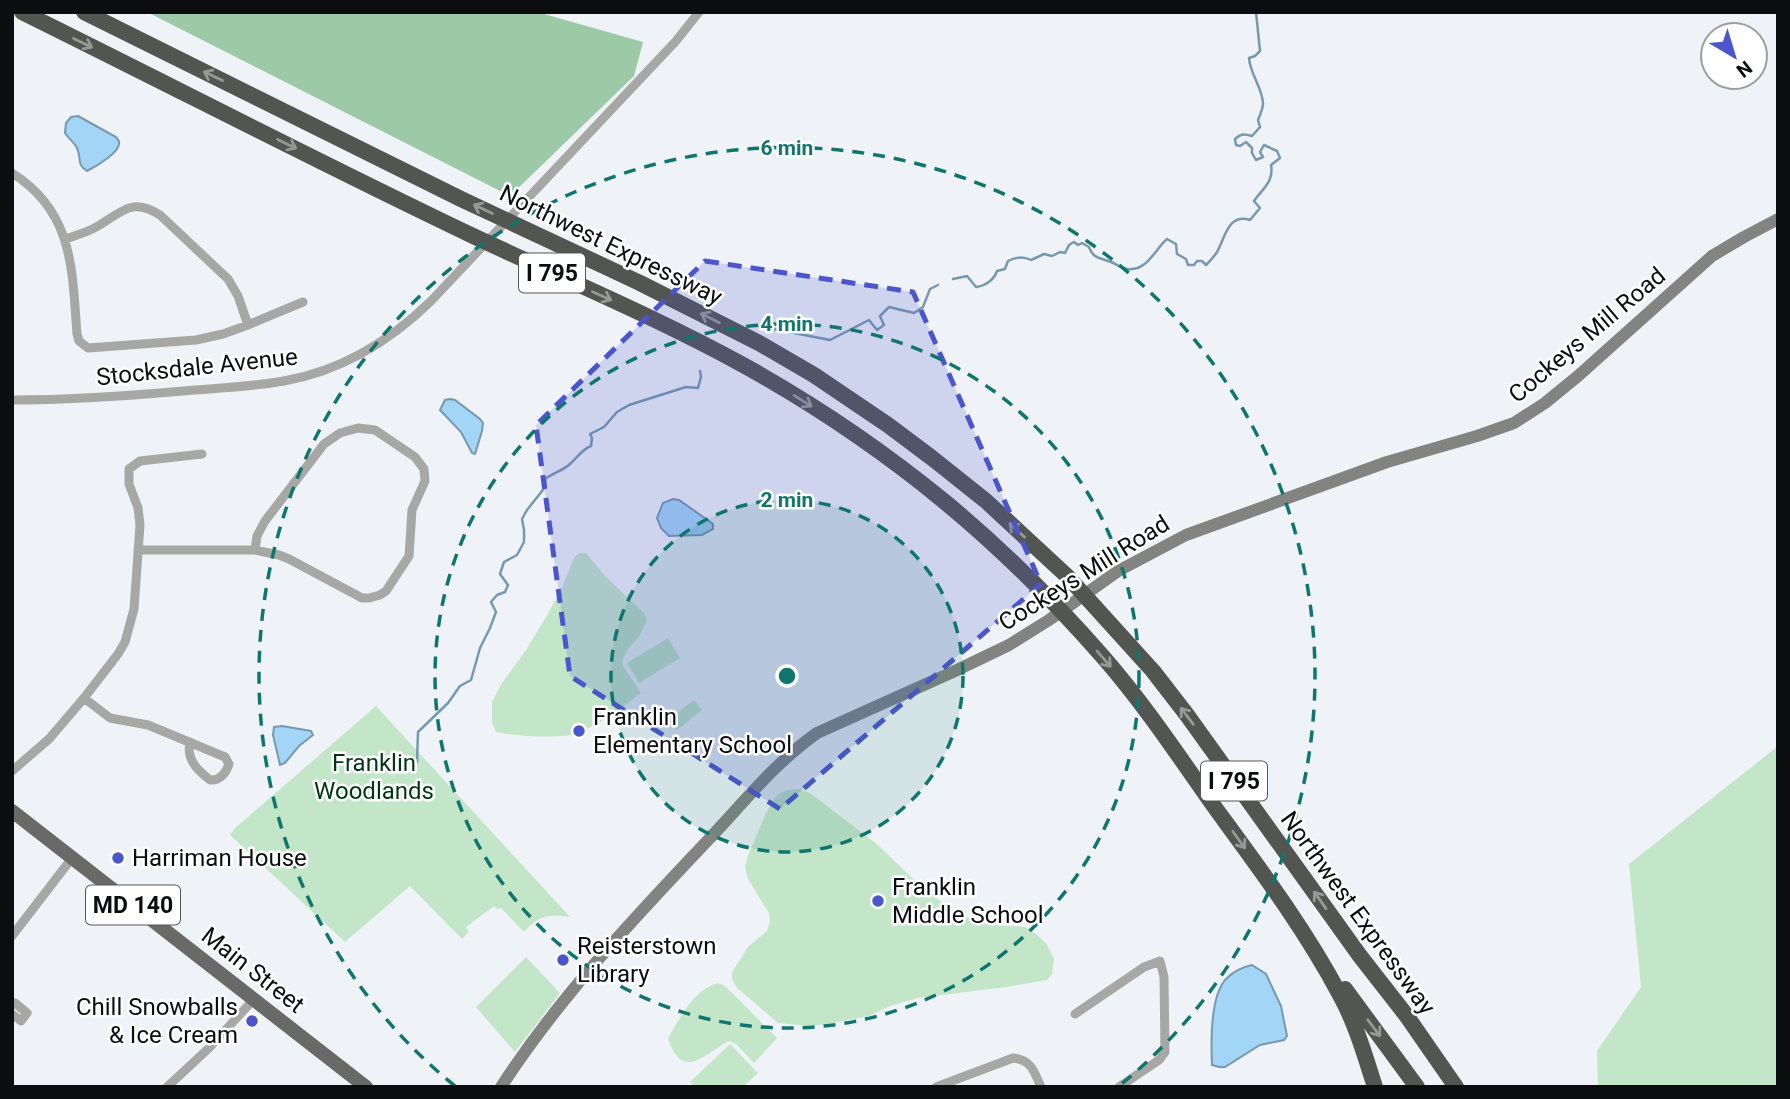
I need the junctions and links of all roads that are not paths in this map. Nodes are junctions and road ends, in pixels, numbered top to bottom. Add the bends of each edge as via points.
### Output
1 (22, 12) edge
2 (84, 12) edge
3 (699, 12) edge
4 (12, 173) edge
5 (1778, 219) edge
6 (66, 239) junction
7 (303, 302) dead end
8 (248, 325) junction
9 (12, 400) edge
10 (202, 454) dead end
11 (138, 550) junction
12 (255, 550) junction
13 (84, 698) junction
14 (190, 742) junction
15 (12, 771) edge
16 (12, 811) edge
17 (72, 858) junction
18 (1291, 913) junction
19 (12, 936) edge
20 (1360, 956) junction
21 (254, 999) junction
22 (12, 1005) edge
23 (12, 1014) edge
24 (1075, 1014) dead end
25 (167, 1087) edge
26 (366, 1087) edge
27 (501, 1087) edge
28 (936, 1087) edge
29 (1041, 1087) edge
30 (1119, 1087) edge
31 (1375, 1087) edge
32 (1417, 1087) edge
33 (1445, 1087) edge
34 (1456, 1087) edge

1 -> 18 highway, Northwest Expressway / I 795 via 446,223 627,307 745,367 844,427 933,493 1044,592 1104,658 1169,741
20 -> 2 highway, Northwest Expressway / I 795 via 1187,715 1101,612 986,501 888,425 759,343
3 - 9 street, Stocksdale Avenue via 472,258 389,337 342,363 286,381
4 - 6 street via 39,196
5 - 27 street, Cockeys Mill Road via 1712,256 1578,376 1514,423 1186,535 1118,571 1009,645 817,733 772,772 616,939
6 - 8 street via 125,209 143,206 152,210 228,279
6 - 8 street via 77,334 88,348 196,340
7 - 8 street
10 - 11 street via 140,461 129,470 140,515
11 - 12 street
11 - 13 street via 129,630 118,654
12 - 12 street via 289,559 362,597 380,595 409,556 412,510 425,481 420,463 375,430 340,432 324,444 265,521
13 - 14 street via 110,718 148,725
13 - 15 street
14 - 14 street via 225,757 229,764 221,777 210,780 199,769 189,756
16 - 17 main road, Main Street / MD 140
17 - 19 street
17 - 21 main road, Main Street / MD 140
18 - 31 highway, Northwest Expressway / I 795 via 1340,995
18 -> 32 highway
20 - 33 highway
20 - 34 highway, Northwest Expressway / I 795
21 - 25 street
21 - 26 main road, Main Street / MD 140
22 - 23 street via 27,1013 21,1021
24 - 30 street via 1160,961 1165,1052
28 - 29 street via 1013,1058 1028,1063

